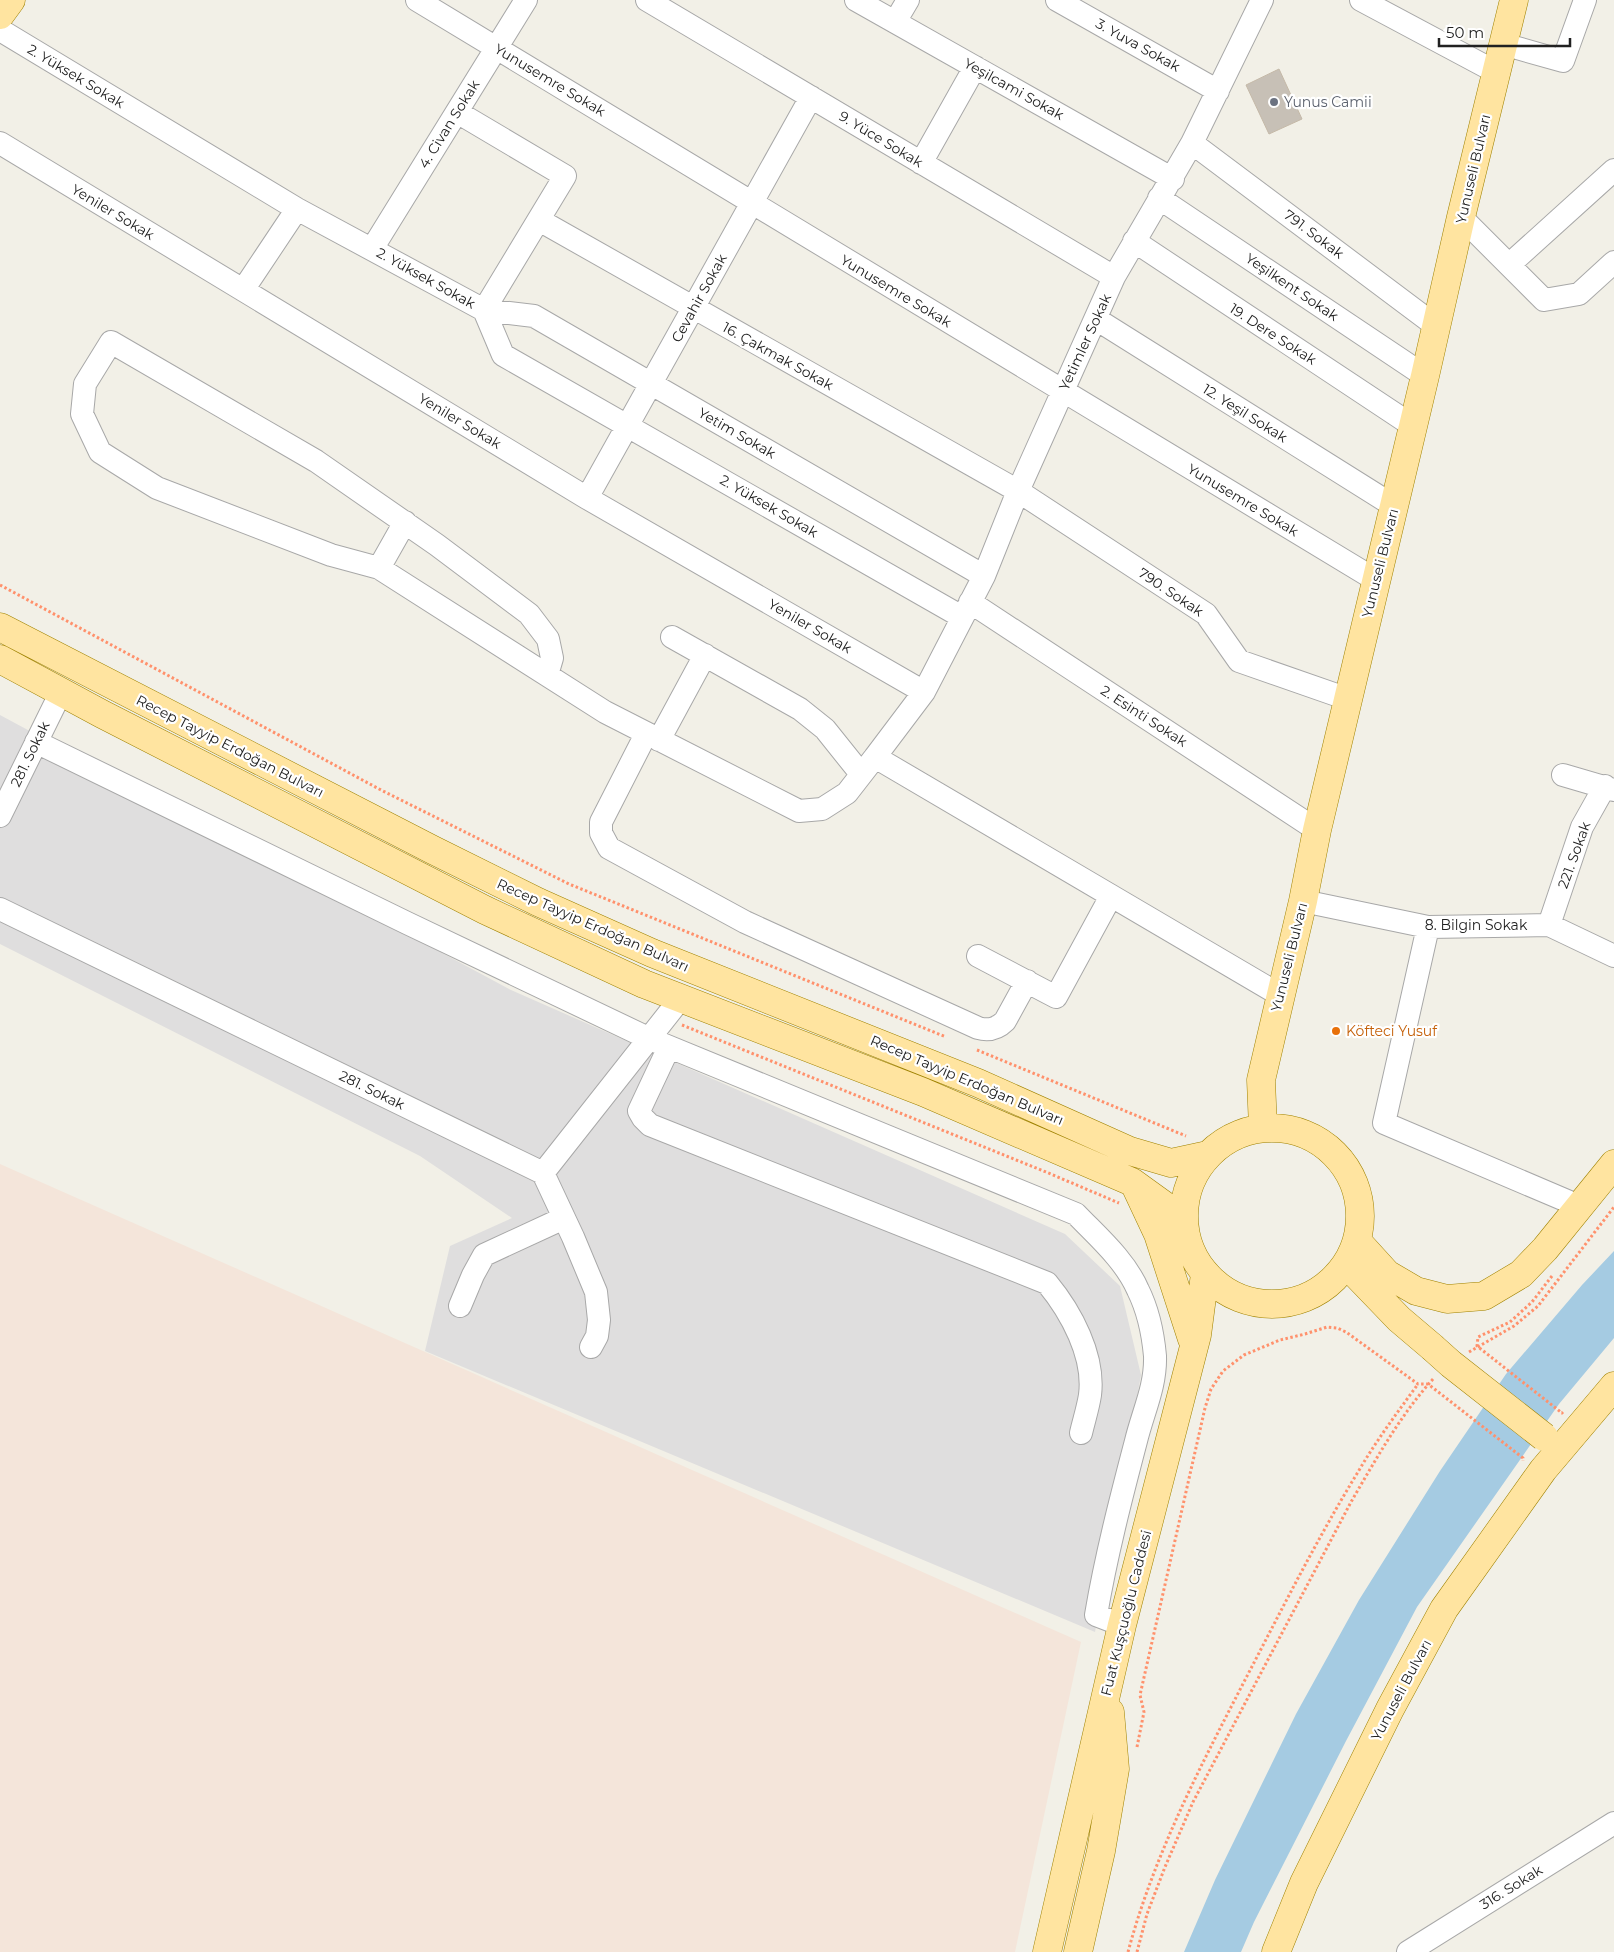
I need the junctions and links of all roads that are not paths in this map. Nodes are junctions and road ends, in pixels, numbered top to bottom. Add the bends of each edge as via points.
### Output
1 (11, 0) edge
2 (418, 0) edge
3 (526, 0) edge
4 (648, 0) edge
5 (856, 0) edge
6 (908, 0) edge
7 (1058, 0) edge
8 (1262, 0) edge
9 (1361, 0) edge
10 (1514, 0) edge
11 (1585, 0) edge
12 (0, 15) edge
13 (895, 22) junction
14 (0, 30) edge
15 (1503, 44) junction
16 (496, 48) junction
17 (975, 67) junction
18 (1496, 72) junction
19 (1218, 91) junction
20 (811, 97) junction
21 (457, 112) junction
22 (0, 143) edge
23 (1192, 143) junction
24 (921, 163) junction
25 (1614, 170) edge
26 (1173, 179) junction
27 (1159, 198) junction
28 (752, 204) junction
29 (297, 208) junction
30 (1461, 217) junction
31 (539, 220) junction
32 (1134, 241) junction
33 (372, 249) junction
34 (1614, 262) edge
35 (1510, 264) junction
36 (1114, 278) junction
37 (242, 290) junction
38 (694, 308) junction
39 (484, 310) junction
40 (1096, 319) junction
41 (1436, 326) junction
42 (1425, 376) junction
43 (651, 384) junction
44 (1062, 391) junction
45 (628, 425) junction
46 (1413, 426) junction
47 (1018, 491) junction
48 (587, 498) junction
49 (1394, 506) junction
50 (405, 522) junction
51 (379, 568) junction
52 (984, 576) junction
53 (1376, 580) junction
54 (966, 610) junction
55 (0, 627) edge
56 (672, 637) dead end
57 (705, 655) junction
58 (0, 659) edge
59 (547, 675) junction
60 (60, 692) junction
61 (924, 692) junction
62 (1348, 699) junction
63 (652, 738) junction
64 (36, 742) junction
65 (868, 766) junction
66 (1563, 775) dead end
67 (1609, 788) edge
68 (0, 816) edge
69 (1317, 830) junction
70 (1111, 896) junction
71 (1304, 901) junction
72 (0, 909) edge
73 (1549, 925) junction
74 (1428, 927) junction
75 (978, 956) dead end
76 (1614, 956) edge
77 (1027, 981) junction
78 (1280, 995) junction
79 (681, 998) junction
80 (659, 1043) junction
81 (1263, 1128) junction
82 (1198, 1146) junction
83 (1614, 1164) edge
84 (543, 1173) junction
85 (1134, 1184) junction
86 (1579, 1206) junction
87 (564, 1218) junction
88 (1185, 1231) junction
89 (1352, 1253) junction
90 (1204, 1274) junction
91 (460, 1306) dead end
92 (1194, 1345) junction
93 (591, 1347) dead end
94 (1614, 1386) edge
95 (1081, 1433) dead end
96 (1553, 1443) junction
97 (1122, 1625) junction
98 (1107, 1688) junction
99 (1614, 1823) edge
100 (1047, 1952) edge
101 (1078, 1952) edge
102 (1276, 1952) edge
103 (1408, 1952) edge

1 - 12 main road
2 - 16 street, Yunusemre Sokak
3 - 16 street, 4. Civan Sokak
4 - 20 street, 9. Yüce Sokak
5 - 13 street, Yeşilcami Sokak
6 - 13 street
7 - 19 street, 3. Yuva Sokak
8 - 19 street, Yetimler Sokak
9 - 18 street
10 - 15 main road, Yunuseli Bulvarı
11 - 15 street via 1563,61
13 - 17 street, Yeşilcami Sokak
14 - 29 street, 2. Yüksek Sokak
15 - 18 main road, Yunuseli Bulvarı
16 - 21 street, 4. Civan Sokak
16 - 28 street, Yunusemre Sokak
17 - 24 street
17 - 26 street, Yeşilcami Sokak
18 - 30 main road, Yunuseli Bulvarı
19 - 23 street, Yetimler Sokak
20 - 24 street, 9. Yüce Sokak
20 - 28 street, Cevahir Sokak
21 - 31 street via 565,176
21 - 33 street, 4. Civan Sokak
22 - 37 street, Yeniler Sokak
23 - 26 street, Yetimler Sokak
23 - 41 street, 791. Sokak
24 - 36 street, 9. Yüce Sokak
25 - 35 street
26 - 27 street, Yetimler Sokak
27 - 32 street, Yetimler Sokak
27 - 42 street, Yeşilkent Sokak
28 - 38 street, Cevahir Sokak
28 - 44 street, Yunusemre Sokak
29 - 33 street, 2. Yüksek Sokak
29 - 37 street
30 - 35 street
30 - 41 main road, Yunuseli Bulvarı
31 - 38 street, 16. Çakmak Sokak
31 - 39 street
32 - 36 street, Yetimler Sokak
32 - 46 street, 19. Dere Sokak
33 - 39 street, 2. Yüksek Sokak
34 - 35 street via 1579,294 1544,300
36 - 40 street, Yetimler Sokak
37 - 48 street, Yeniler Sokak
38 - 43 street, Cevahir Sokak
38 - 47 street, 16. Çakmak Sokak
39 - 43 street, Yetim Sokak via 534,316
39 - 45 street, 2. Yüksek Sokak via 503,355
40 - 44 street, Yetimler Sokak
40 - 49 street, 12. Yeşil Sokak
41 - 42 main road, Yunuseli Bulvarı
42 - 46 main road, Yunuseli Bulvarı
43 - 45 street, Cevahir Sokak
43 - 52 street, Yetim Sokak
44 - 47 street, Yetimler Sokak
44 - 53 street, Yunusemre Sokak
45 - 48 street, Cevahir Sokak
45 - 54 street, 2. Yüksek Sokak
46 - 49 main road, Yunuseli Bulvarı
47 - 52 street, Yetimler Sokak
47 - 62 street, 790. Sokak via 1206,614 1239,661
48 - 61 street, Yeniler Sokak
49 - 53 main road, Yunuseli Bulvarı
50 - 51 street
50 - 51 street, Yetimler Sokak via 316,461 111,342 85,384 82,414 100,452 157,488 331,554
50 - 59 street via 529,614 548,639 552,658
51 - 59 street, Yetimler Sokak
52 - 54 street, Yetimler Sokak
53 - 62 main road, Yunuseli Bulvarı
54 - 61 street, Yetimler Sokak
54 - 69 street, 2. Esinti Sokak
55 - 82 main road, Recep Tayyip Erdoğan Bulvarı via 433,850 652,954 978,1083 1130,1151 1171,1163
56 - 57 street
57 - 63 street
57 - 65 street via 800,709
58 - 60 main road, Recep Tayyip Erdoğan Bulvarı
59 - 63 street, Yetimler Sokak
60 - 64 street, 281. Sokak
60 - 79 main road, Recep Tayyip Erdoğan Bulvarı via 485,910
61 - 65 street, Yetimler Sokak
62 - 69 main road, Yunuseli Bulvarı
63 - 65 street, Yetimler Sokak via 799,811 822,809 847,793
63 - 77 street via 601,822 604,841 609,848 745,922 978,1028 986,1030 1000,1026
64 - 68 street, 281. Sokak
64 - 80 street
65 - 70 street
66 - 67 street
67 - 73 street, 221. Sokak via 1582,827
69 - 71 main road, Yunuseli Bulvarı
70 - 77 street via 1056,997
70 - 78 street
71 - 74 street, 8. Bilgin Sokak
71 - 78 main road, Yunuseli Bulvarı
72 - 84 street, 281. Sokak
73 - 74 street, 8. Bilgin Sokak
73 - 76 street, 8. Bilgin Sokak
74 - 86 street via 1384,1123
75 - 77 street
78 - 81 main road, Yunuseli Bulvarı via 1261,1080
79 - 80 street
79 - 85 main road, Recep Tayyip Erdoğan Bulvarı via 923,1092
80 - 84 street
80 - 95 street via 639,1111 650,1125 1047,1282 1076,1325 1087,1358 1090,1394
80 - 97 street via 1076,1214 1121,1263 1138,1289 1150,1322 1155,1357 1153,1387 1136,1438 1108,1548 1096,1614
81 - 82 main road via 1241,1133 1220,1144
81 - 89 main road via 1286,1128 1309,1135 1338,1156 1356,1188 1360,1205 1360,1223
82 - 88 main road via 1195,1172 1187,1192
83 - 86 main road
84 - 87 street
85 - 88 main road, Recep Tayyip Erdoğan Bulvarı via 1168,1208
85 - 92 main road via 1158,1234
86 - 89 main road via 1521,1274 1484,1296 1447,1299 1416,1291
87 - 91 street via 484,1255
87 - 93 street via 596,1292 599,1320 597,1336
88 - 90 main road via 1190,1249
89 - 90 main road via 1336,1277 1313,1294 1280,1304 1241,1298
89 - 96 main road, bridge via 1399,1319
90 - 92 main road, Fuat Kuşçuoğlu Caddesi
92 - 97 main road, Fuat Kuşçuoğlu Caddesi
94 - 96 main road, Yunuseli Bulvarı
96 - 102 main road, Yunuseli Bulvarı via 1543,1470 1444,1609 1390,1709 1304,1883
97 - 98 main road, Fuat Kuşçuoğlu Caddesi
98 - 100 main road, Fuat Kuşçuoğlu Caddesi
98 - 101 main road via 1115,1770
99 - 103 street, 316. Sokak

